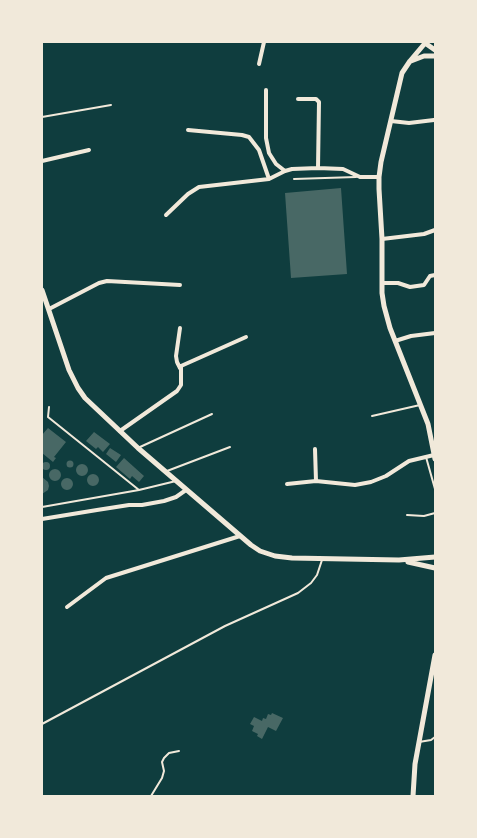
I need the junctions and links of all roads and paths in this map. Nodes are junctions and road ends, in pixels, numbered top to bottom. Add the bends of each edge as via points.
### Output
1 (264, 42) edge
2 (425, 42) edge
3 (435, 50) edge
4 (435, 56) edge
5 (410, 61) junction
6 (259, 64) dead end
7 (266, 90) dead end
8 (298, 99) dead end
9 (111, 105) dead end
10 (42, 117) edge
11 (434, 120) edge
12 (391, 121) junction
13 (188, 130) dead end
14 (89, 150) dead end
15 (42, 161) edge
16 (318, 168) junction
17 (285, 170) junction
18 (360, 177) junction
19 (378, 177) junction
20 (269, 179) junction
21 (294, 179) dead end
22 (166, 215) dead end
23 (435, 230) edge
24 (382, 239) junction
25 (435, 275) edge
26 (382, 283) junction
27 (180, 285) dead end
28 (42, 292) edge
29 (49, 309) junction
30 (180, 328) dead end
31 (435, 333) edge
32 (246, 337) dead end
33 (395, 341) junction
34 (180, 368) junction
35 (421, 405) junction
36 (49, 407) dead end
37 (212, 414) dead end
38 (372, 416) dead end
39 (120, 431) junction
40 (433, 435) edge
41 (230, 447) dead end
42 (138, 448) junction
43 (315, 449) dead end
44 (426, 457) junction
45 (435, 457) edge
46 (166, 472) junction
47 (177, 481) junction
48 (316, 481) junction
49 (287, 484) dead end
50 (435, 489) edge
51 (139, 490) junction
52 (186, 490) junction
53 (42, 507) edge
54 (435, 513) edge
55 (407, 515) dead end
56 (42, 519) edge
57 (240, 536) junction
58 (435, 557) edge
59 (322, 559) junction
60 (399, 560) junction
61 (435, 568) edge
62 (67, 607) dead end
63 (435, 655) edge
64 (434, 671) edge
65 (42, 724) edge
66 (435, 737) edge
67 (419, 742) junction
68 (178, 751) dead end
69 (151, 796) edge
70 (413, 796) edge

1 - 6 street
2 - 3 street
2 - 5 street
4 - 5 street via 424,56
5 - 12 street via 402,73
7 - 17 street via 266,138 269,153 276,164
8 - 16 street via 316,99 319,102
9 - 10 lane
11 - 12 street via 409,124
12 - 19 street
13 - 20 street via 249,137 259,150
14 - 15 street
16 - 17 street
16 - 18 street via 343,169
17 - 20 street
18 - 19 street
18 - 21 lane
19 - 24 street
20 - 22 street via 199,187
23 - 24 street via 424,234
24 - 26 street
25 - 26 street via 430,276 424,284 410,287 398,282
26 - 33 street via 387,320
27 - 29 street via 107,281
28 - 29 street
29 - 39 street via 78,388
30 - 34 street via 176,362
31 - 33 street
32 - 34 street
33 - 35 street
34 - 39 street via 181,385 177,391
35 - 38 lane
35 - 40 street
36 - 51 lane via 48,417
37 - 42 lane
39 - 42 street
40 - 45 street
41 - 46 lane
42 - 46 street
43 - 48 street
44 - 45 street
44 - 48 street via 409,461 386,476 371,482 355,485
44 - 50 lane
46 - 47 street
47 - 51 lane
47 - 52 street
48 - 49 street
51 - 53 lane
52 - 56 street via 164,501
52 - 57 street
54 - 55 lane via 424,516
57 - 59 street via 260,551 275,556
57 - 62 street via 106,578
58 - 60 street
59 - 60 street
59 - 65 lane via 317,575 298,593 225,626
60 - 61 street
63 - 64 street
64 - 67 street
66 - 67 lane
67 - 70 street
68 - 69 lane via 169,753 164,758 162,778

